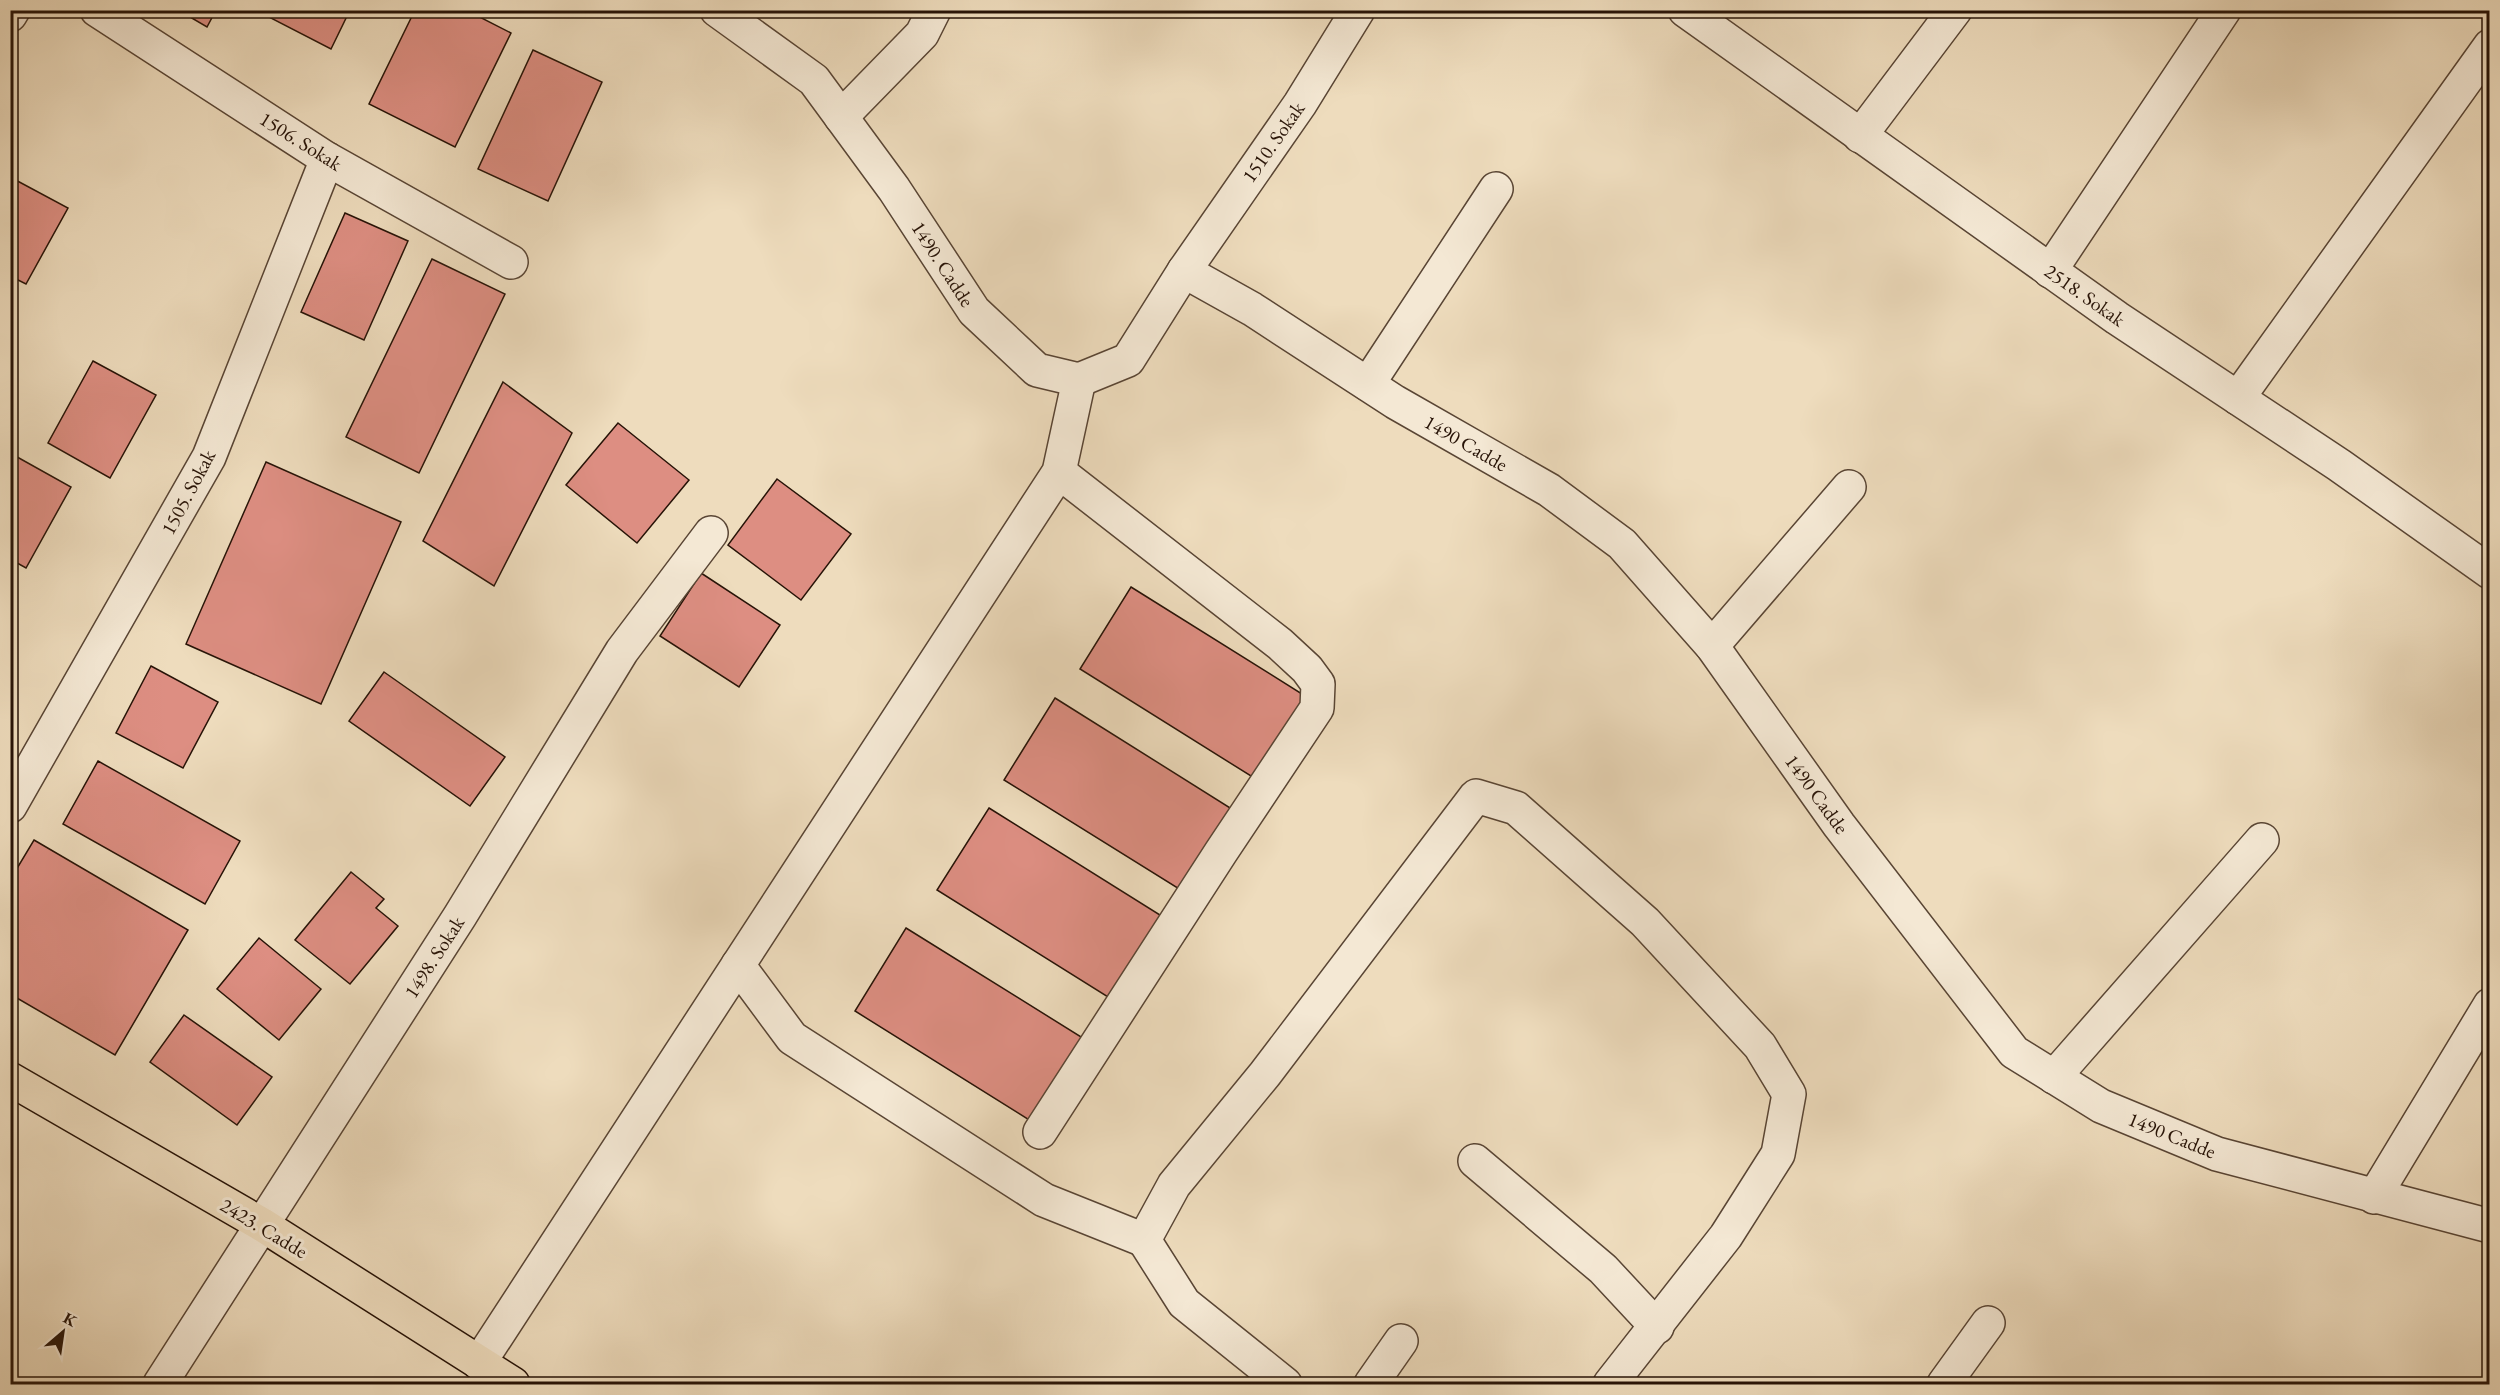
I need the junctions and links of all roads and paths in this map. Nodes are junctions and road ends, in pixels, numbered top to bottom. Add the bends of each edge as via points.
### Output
1 (13, 10) edge
2 (97, 10) edge
3 (717, 10) edge
4 (934, 10) edge
5 (1358, 10) edge
6 (1685, 10) edge
7 (1955, 10) edge
8 (2224, 10) edge
9 (10, 15) edge
10 (2490, 46) edge
11 (842, 117) junction
12 (1860, 136) junction
13 (327, 159) junction
14 (1496, 189) dead end
15 (511, 262) dead end
16 (2050, 271) junction
17 (1184, 272) junction
18 (1079, 380) junction
19 (1368, 384) junction
20 (2238, 398) junction
21 (1059, 472) junction
22 (1849, 487) dead end
23 (711, 533) dead end
24 (2490, 572) edge
25 (1712, 646) junction
26 (10, 806) edge
27 (2262, 840) dead end
28 (738, 965) junction
29 (2490, 1005) edge
30 (2054, 1077) junction
31 (10, 1079) edge
32 (1040, 1132) dead end
33 (1475, 1161) dead end
34 (2374, 1197) junction
35 (261, 1224) junction
36 (2490, 1226) edge
37 (1143, 1240) junction
38 (1988, 1323) dead end
39 (1657, 1327) junction
40 (1401, 1341) dead end
41 (479, 1363) junction
42 (160, 1384) edge
43 (513, 1384) edge
44 (1285, 1384) edge
45 (1371, 1384) edge
46 (1610, 1384) edge
47 (1944, 1384) edge

1 - 9 street
2 - 13 street, 1506. Sokak
3 - 11 street, 1490. Cadde via 814,80
4 - 11 street via 922,34
5 - 17 street, 1510. Sokak via 1300,104
6 - 12 street, 2518. Sokak
7 - 12 street
8 - 16 street
10 - 20 street
11 - 18 street, 1490. Cadde via 974,311 1037,370
12 - 16 street, 2518. Sokak
13 - 15 street, 1506. Sokak
13 - 26 street, 1505. Sokak via 209,457
14 - 19 street
16 - 20 street, 2518. Sokak
17 - 18 street via 1128,360
17 - 19 street, 1490 Cadde via 1252,309
18 - 21 street
19 - 25 street, 1490 Cadde via 1549,490 1622,544
20 - 24 street, 2518. Sokak
21 - 28 street
21 - 32 street via 1280,644 1318,684 1317,708
22 - 25 street
23 - 35 street, 1498. Sokak via 622,651 460,916
25 - 30 street, 1490 Cadde via 1839,825 2014,1052
27 - 30 street
28 - 37 street via 792,1038 1044,1200
28 - 41 street
29 - 34 street
30 - 34 street, 1490 Cadde via 2101,1106 2217,1154
31 - 35 main road, 2423. Cadde
33 - 39 street via 1603,1269
34 - 36 street, 1490 Cadde
35 - 41 main road, 2423. Cadde
35 - 42 street, 1498. Sokak
37 - 39 street via 1174,1185 1279,1055 1476,795 1516,808 1645,922 1760,1046 1789,1094 1778,1154 1726,1236
37 - 44 street via 1184,1303
38 - 47 street
39 - 46 street
40 - 45 street
41 - 43 main road, 2423. Cadde

